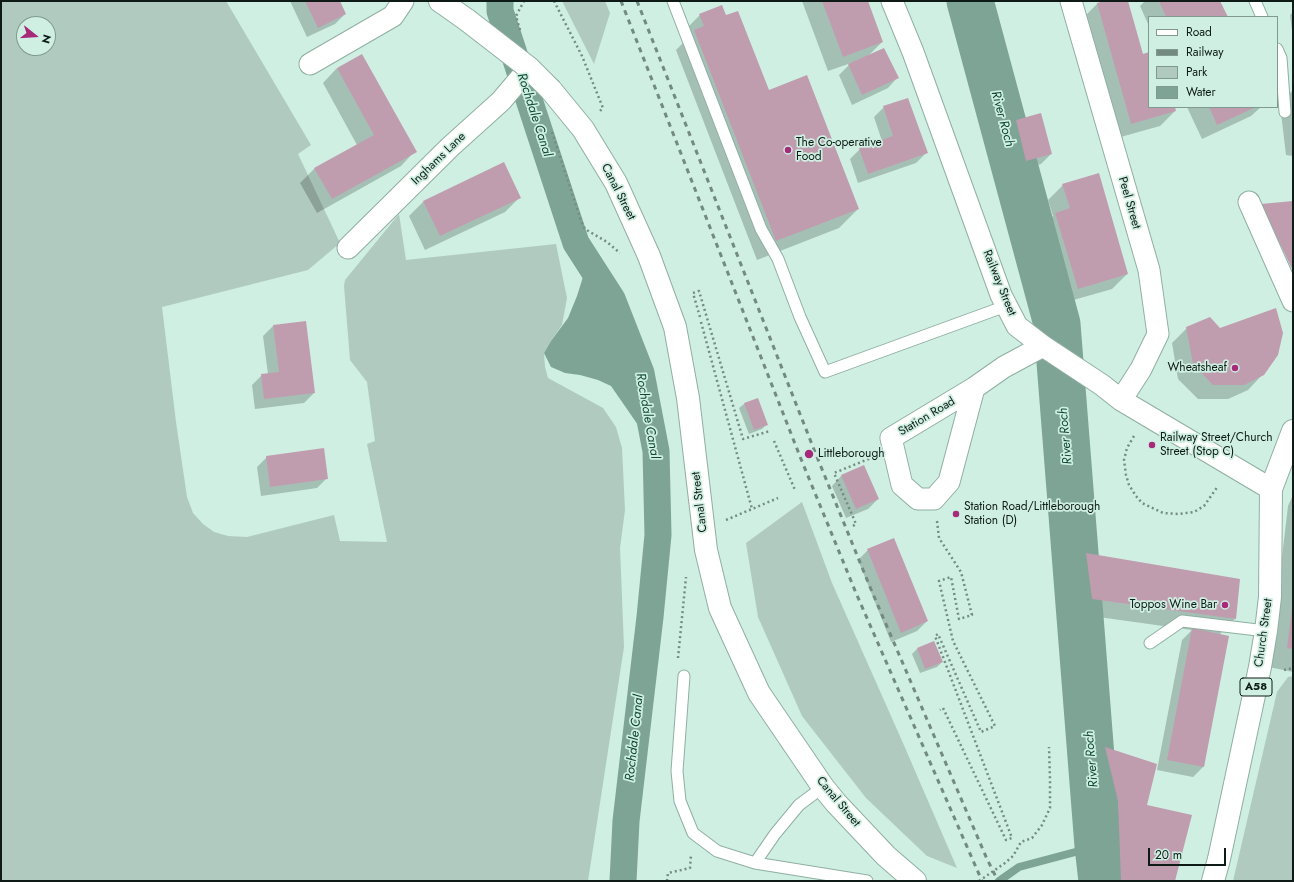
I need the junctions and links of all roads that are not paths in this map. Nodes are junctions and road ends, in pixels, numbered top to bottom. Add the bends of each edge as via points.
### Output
1 (402, 1) edge
2 (440, 1) edge
3 (673, 1) edge
4 (892, 1) edge
5 (1071, 1) edge
6 (1255, 1) edge
7 (1262, 16) edge
8 (1278, 51) edge
9 (310, 64) dead end
10 (529, 68) junction
11 (1286, 112) dead end
12 (1249, 202) dead end
13 (348, 248) dead end
14 (1293, 301) edge
15 (1006, 306) junction
16 (1043, 346) junction
17 (974, 388) junction
18 (1121, 400) junction
19 (1293, 431) edge
20 (1271, 489) junction
21 (1266, 631) junction
22 (1150, 643) dead end
23 (684, 676) road end
24 (823, 787) junction
25 (755, 864) junction
26 (867, 881) edge
27 (915, 881) edge
28 (1212, 881) edge

1 - 9 street via 393,16
2 - 10 main road, Canal Street, bridge
3 - 15 lane via 761,229 778,259 825,372
4 - 15 street, Railway Street
5 - 18 street, Peel Street via 1148,270 1158,334 1141,369
6 - 7 lane
8 - 11 lane via 1281,58
10 - 13 street, Inghams Lane via 502,101 450,147
10 - 24 main road, Canal Street, bridge via 583,129 616,183 649,256 675,327 688,398 706,550 720,608 758,693
12 - 14 street
15 - 16 street, Railway Street via 1017,326
16 - 17 street, Station Road via 1004,367
16 - 18 street, Railway Street
17 - 17 street, Station Road via 949,482 934,499 918,500 902,485 891,438
18 - 20 street, Railway Street
19 - 20 main road, Church Street / A58
20 - 21 main road, Church Street / A58 via 1270,597
21 - 22 lane via 1182,621
21 - 28 main road, Church Street / A58
23 - 25 lane via 677,771 680,801 693,833 717,851
24 - 25 lane via 799,805
24 - 27 main road, Canal Street via 886,856
25 - 26 lane

